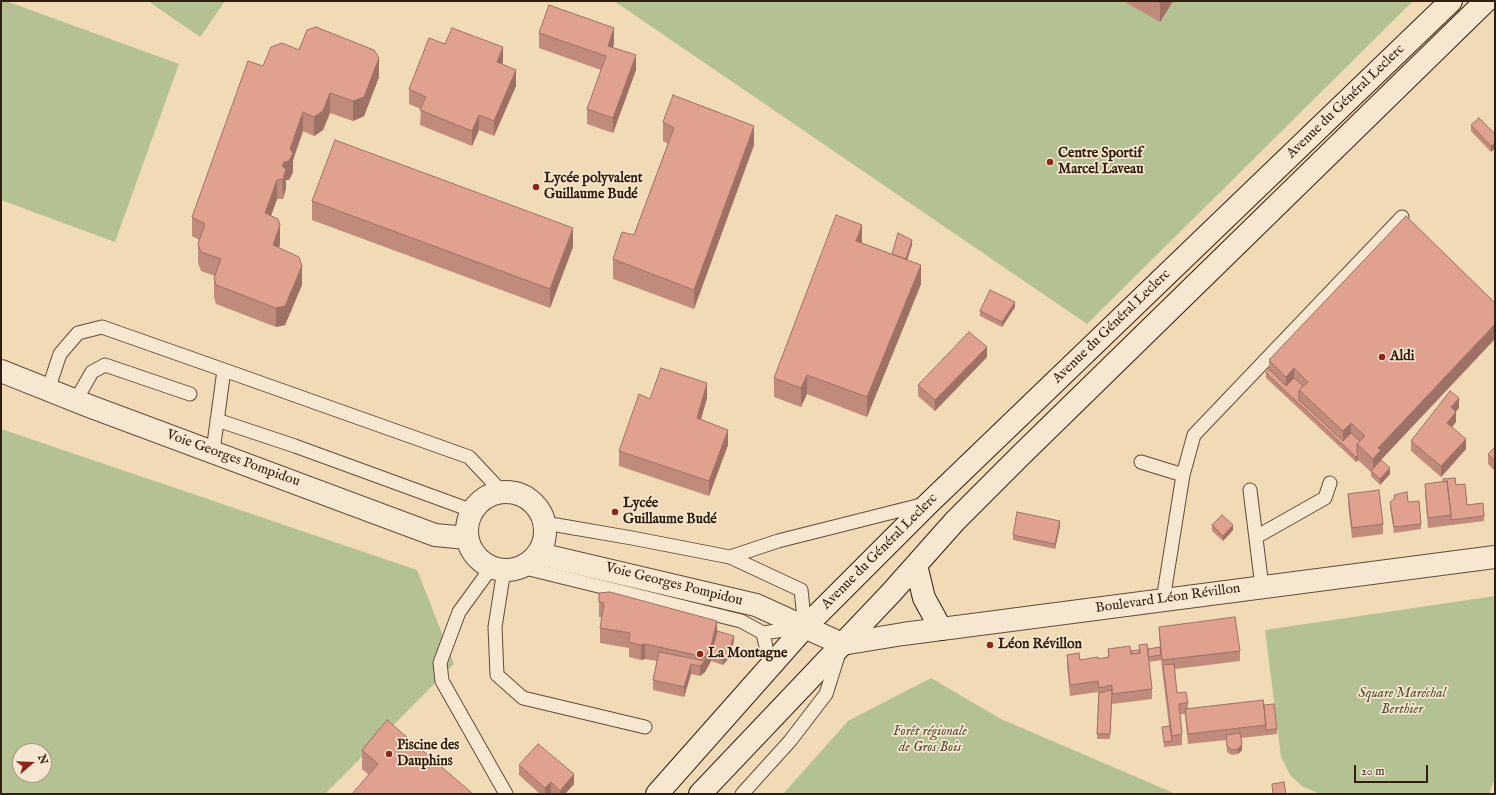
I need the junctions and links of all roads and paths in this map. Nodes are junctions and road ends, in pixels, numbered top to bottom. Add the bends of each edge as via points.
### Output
1 (1451, 1) edge
2 (1486, 1) edge
3 (1402, 218) edge
4 (224, 370) junction
5 (1, 371) edge
6 (48, 390) junction
7 (190, 394) dead end
8 (76, 400) junction
9 (217, 420) junction
10 (213, 451) junction
11 (1141, 462) dead end
12 (1183, 475) junction
13 (1330, 483) dead end
14 (1250, 490) dead end
15 (501, 492) junction
16 (928, 504) junction
17 (473, 511) junction
18 (545, 523) junction
19 (1256, 537) junction
20 (467, 538) junction
21 (539, 554) junction
22 (730, 557) junction
23 (1495, 557) edge
24 (916, 565) junction
25 (506, 568) junction
26 (1262, 587) junction
27 (1163, 600) junction
28 (805, 627) junction
29 (941, 629) junction
30 (763, 633) junction
31 (842, 644) junction
32 (770, 666) junction
33 (645, 727) dead end
34 (506, 794) edge
35 (657, 794) edge
36 (700, 794) edge
37 (742, 794) edge

1 - 16 main road, Avenue du Général Leclerc
2 - 24 main road, Avenue du Général Leclerc via 1021,455 955,521
3 - 12 lane via 1194,435
4 - 6 lane via 102,327 78,333 73,338 60,354
4 - 9 lane
4 - 15 lane via 468,456
5 - 6 main road, Voie Georges Pompidou
6 - 8 main road, Voie Georges Pompidou
7 - 8 lane via 105,365 92,372
8 - 10 main road, Voie Georges Pompidou
9 - 10 lane
9 - 17 lane
10 - 20 main road, Voie Georges Pompidou via 435,534
11 - 12 lane
12 - 27 lane
13 - 19 lane via 1325,498
14 - 19 lane
15 - 17 main road via 486,497
15 - 18 main road via 514,492 526,496 536,504
16 - 22 lane via 778,541
16 - 28 main road, Avenue du Général Leclerc
17 - 20 main road via 468,522
18 - 21 main road via 546,538
18 - 22 lane
19 - 26 lane
20 - 25 main road via 472,551 480,561
21 - 25 main road via 527,565
21 - 28 main road, Voie Georges Pompidou via 756,606
22 - 28 lane via 801,590
23 - 26 main road, Boulevard Léon Révillon
24 - 29 main road via 924,598
24 - 31 main road, Avenue du Général Leclerc
25 - 30 lane via 741,621
25 - 33 lane via 495,627 496,675 523,698
25 - 34 lane via 459,612 440,663 442,681
26 - 27 main road, Boulevard Léon Révillon
27 - 29 main road, Boulevard Léon Révillon
28 - 30 lane
28 - 31 main road
28 - 32 main road, Avenue du Général Leclerc
29 - 31 main road, Boulevard Léon Révillon
30 - 32 lane
31 - 36 main road
31 - 37 lane, Avenue du Général Leclerc via 826,694 790,741
32 - 35 main road, Avenue du Général Leclerc

